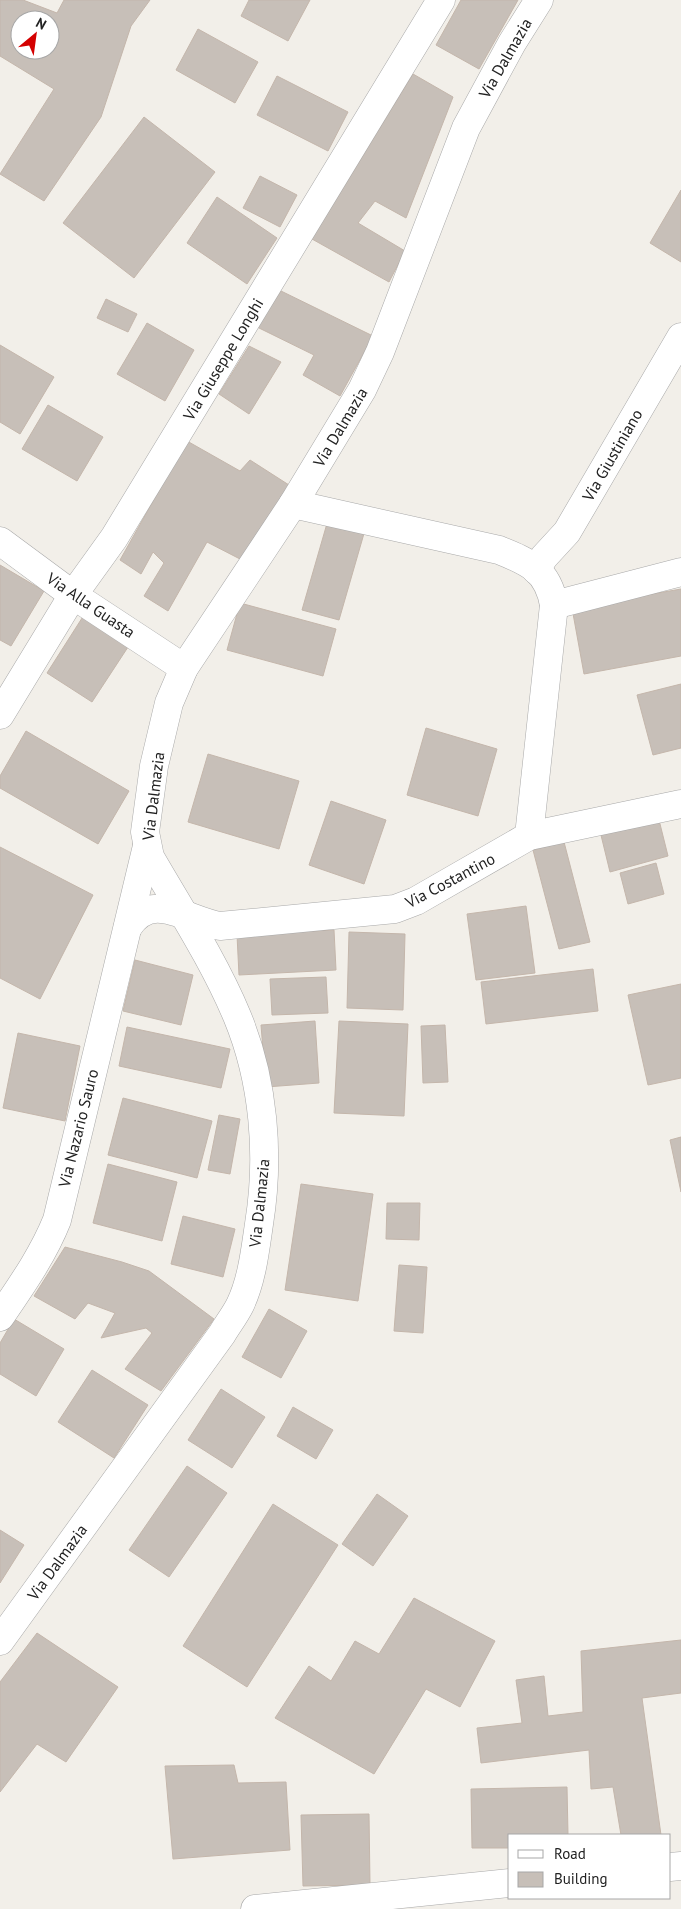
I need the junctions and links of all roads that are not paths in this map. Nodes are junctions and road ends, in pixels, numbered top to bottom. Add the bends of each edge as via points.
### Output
1 (441, 0) edge
2 (538, 0) edge
3 (681, 337) edge
4 (293, 504) junction
5 (0, 541) edge
6 (536, 570) junction
7 (681, 572) edge
8 (73, 595) junction
9 (554, 605) junction
10 (184, 668) junction
11 (0, 715) edge
12 (681, 804) edge
13 (529, 836) junction
14 (147, 846) junction
15 (184, 915) junction
16 (128, 927) junction
17 (0, 1317) edge
18 (0, 1641) edge
19 (508, 1884) edge
20 (352, 1904) edge
21 (256, 1909) edge

1 - 8 street, Via Giuseppe Longhi via 114,538
2 - 4 street, Via Dalmazia via 466,128 380,352 362,390
3 - 6 street, Via Giustiniano via 567,532
4 - 6 street via 499,550 523,560
4 - 10 street, Via Dalmazia
5 - 8 street, Via Alla Guasta
6 - 9 street via 543,575 551,590
7 - 9 street
8 - 10 street, Via Alla Guasta
8 - 11 street, Via Giuseppe Longhi
9 - 13 street
10 - 14 street, Via Dalmazia via 169,703 154,766 145,832
12 - 13 street, Via Costantino
13 - 15 street, Via Costantino via 416,901 395,909 220,926 204,924
14 - 15 street, Via Dalmazia via 150,857
14 - 16 street, Via Nazario Sauro
15 - 16 street via 158,908 146,909 134,916
15 - 18 street, Via Dalmazia via 236,1015 247,1043 260,1102 266,1172 250,1276 240,1306 222,1334
16 - 17 street, Via Nazario Sauro via 57,1220 35,1264
19 - 20 street
20 - 21 street

